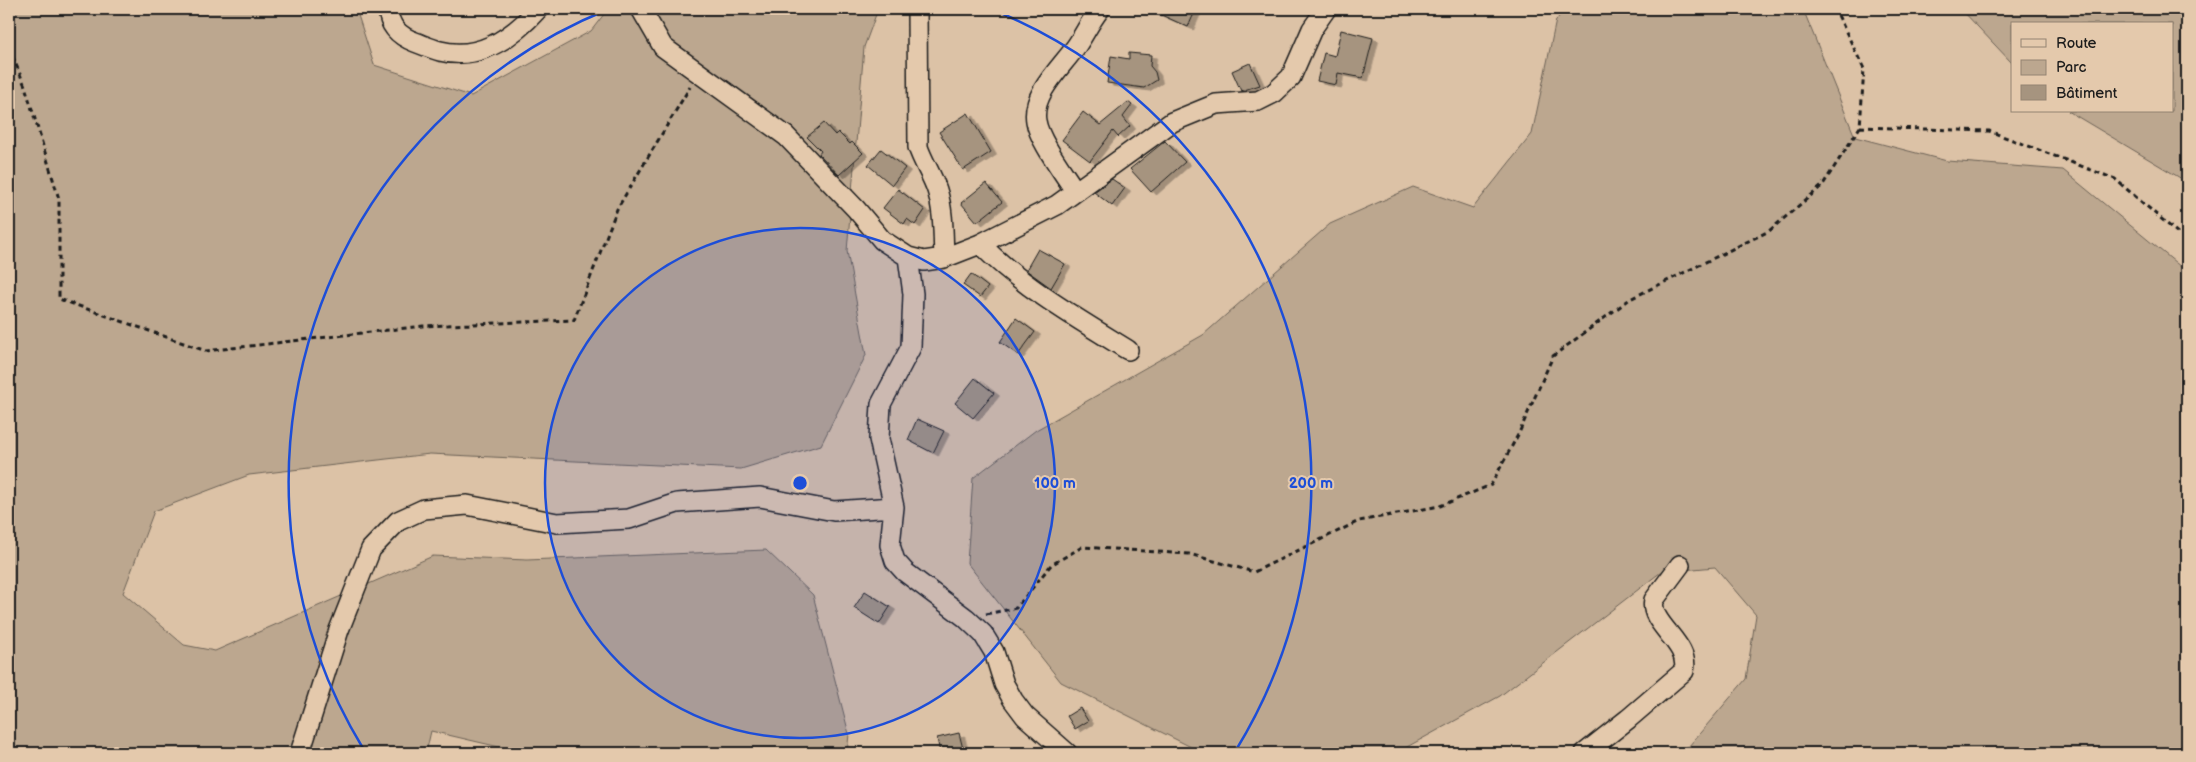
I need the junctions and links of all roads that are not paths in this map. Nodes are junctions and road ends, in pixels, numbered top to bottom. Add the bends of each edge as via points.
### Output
1 (388, 9) edge
2 (538, 9) edge
3 (641, 9) edge
4 (917, 9) edge
5 (1100, 9) edge
6 (1326, 9) edge
7 (1075, 191) junction
8 (980, 244) junction
9 (908, 257) junction
10 (944, 258) junction
11 (1128, 350) dead end
12 (894, 507) junction
13 (1680, 565) dead end
14 (300, 753) edge
15 (1068, 753) edge
16 (1584, 753) edge

1 - 2 street via 394,29 402,37 440,52 460,54 478,51 501,41
3 - 9 street via 663,47 786,136 882,240
4 - 10 street via 918,146 938,192
5 - 7 street via 1044,89 1035,109 1040,133
6 - 7 street via 1312,29 1291,76 1274,94 1258,102 1216,104 1172,122
7 - 8 street via 1057,205
8 - 10 street
8 - 11 street via 1025,284
9 - 10 street via 924,261
9 - 12 street via 913,294 911,347 881,404 878,439
12 - 14 street via 834,511 760,497 677,503 629,519 558,523 467,505 424,509 398,521 371,549 339,630
12 - 15 street via 890,544 895,561 983,634 994,652 1013,700 1025,716
13 - 16 street via 1653,604 1654,612 1682,651 1686,664 1684,671

